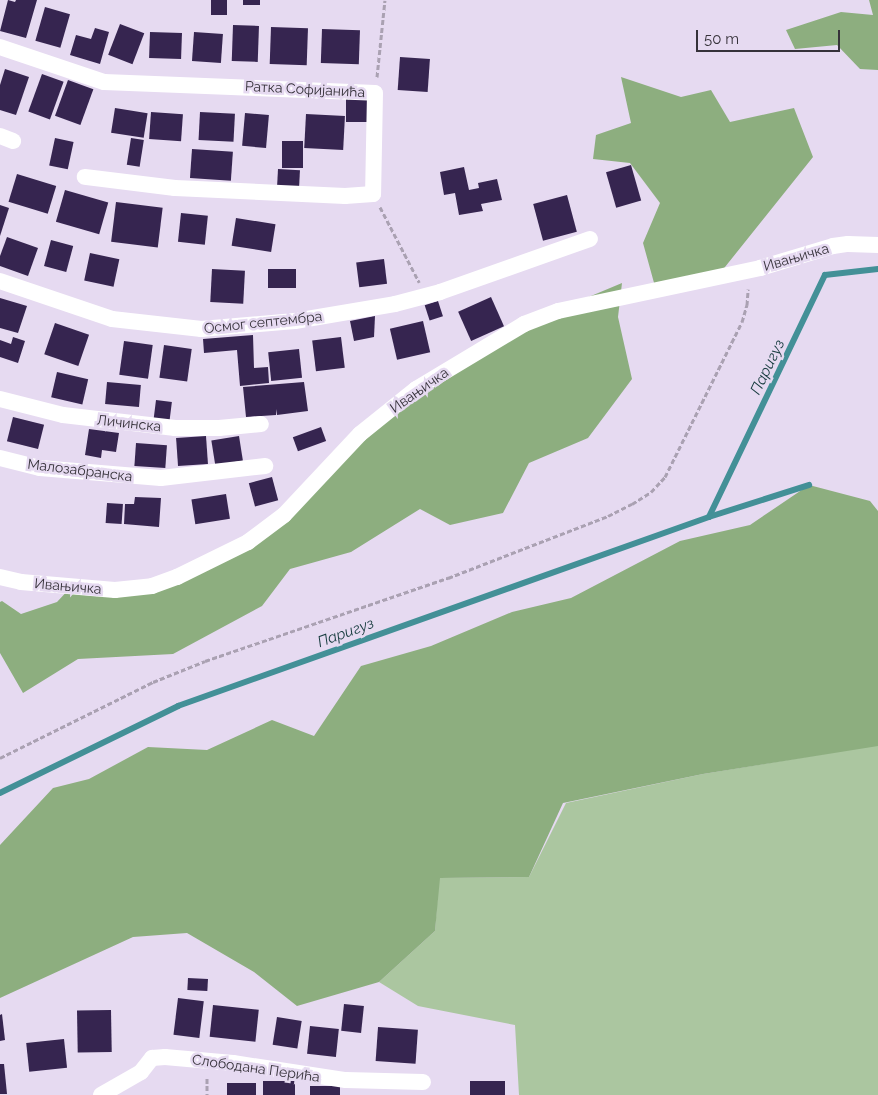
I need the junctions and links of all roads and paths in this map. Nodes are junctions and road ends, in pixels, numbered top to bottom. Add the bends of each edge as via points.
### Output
1 (385, 0) edge
2 (0, 47) edge
3 (375, 93) junction
4 (85, 177) dead end
5 (373, 194) junction
6 (590, 239) dead end
7 (878, 245) edge
8 (760, 268) junction
9 (0, 282) edge
10 (433, 294) junction
11 (0, 399) edge
12 (261, 424) dead end
13 (0, 458) edge
14 (265, 466) dead end
15 (0, 576) edge
16 (0, 758) edge
17 (423, 1082) dead end
18 (101, 1095) edge

1 - 3 path
2 - 3 street, Ратка Софијанића via 104,82
3 - 5 street, Ратка Софијанића
4 - 5 street via 175,188 345,196
5 - 10 path
6 - 10 street, Осмог септембра
7 - 8 street, Ивањичка via 833,246
8 - 15 street, Ивањичка via 558,311 524,324 416,390 367,428 284,515 248,542 177,577 152,586 115,590 21,582
8 - 16 path via 750,280 742,322 665,477 651,492 608,516 448,578 205,661 153,682
9 - 10 street, Осмог септембра via 112,319 201,329 295,322
11 - 12 street, Личинска via 63,415 175,428
13 - 14 street, Малозабранска via 40,468 162,478
17 - 18 street, Слободана Перића via 346,1080 233,1063 165,1057 152,1058 141,1072

